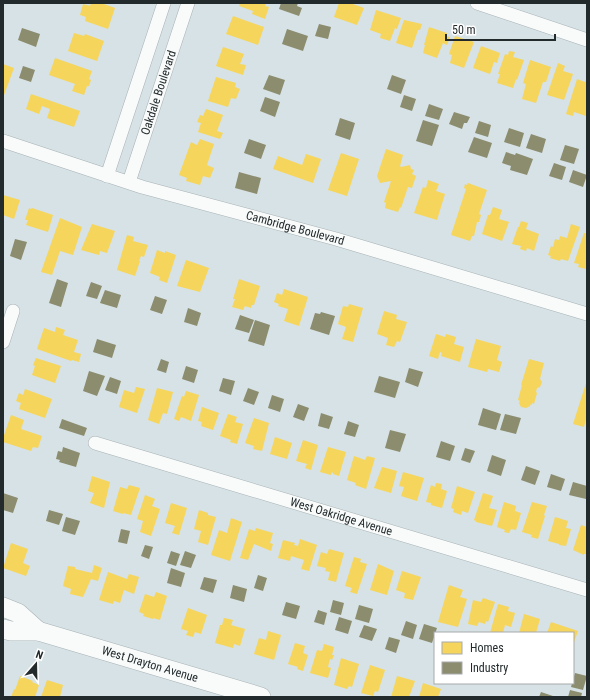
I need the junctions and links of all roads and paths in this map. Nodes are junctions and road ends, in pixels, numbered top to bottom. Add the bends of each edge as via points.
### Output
1 (164, 3) edge
2 (188, 3) edge
3 (477, 3) edge
4 (587, 40) edge
5 (3, 141) edge
6 (107, 176) junction
7 (129, 182) junction
8 (13, 311) dead end
9 (587, 314) edge
10 (3, 342) edge
11 (95, 443) dead end
12 (587, 590) edge
13 (3, 607) edge
14 (3, 629) edge
15 (38, 631) junction
16 (261, 697) edge

1 - 6 street, Oakdale Boulevard
2 - 7 street, Oakdale Boulevard
3 - 4 street
5 - 6 street, Cambridge Boulevard
6 - 7 street, Cambridge Boulevard
7 - 9 street, Cambridge Boulevard via 336,239
8 - 10 street
11 - 12 street, West Oakridge Avenue
13 - 15 street, West Drayton Avenue via 18,613
14 - 15 street, West Drayton Avenue via 11,632
15 - 16 street, West Drayton Avenue

